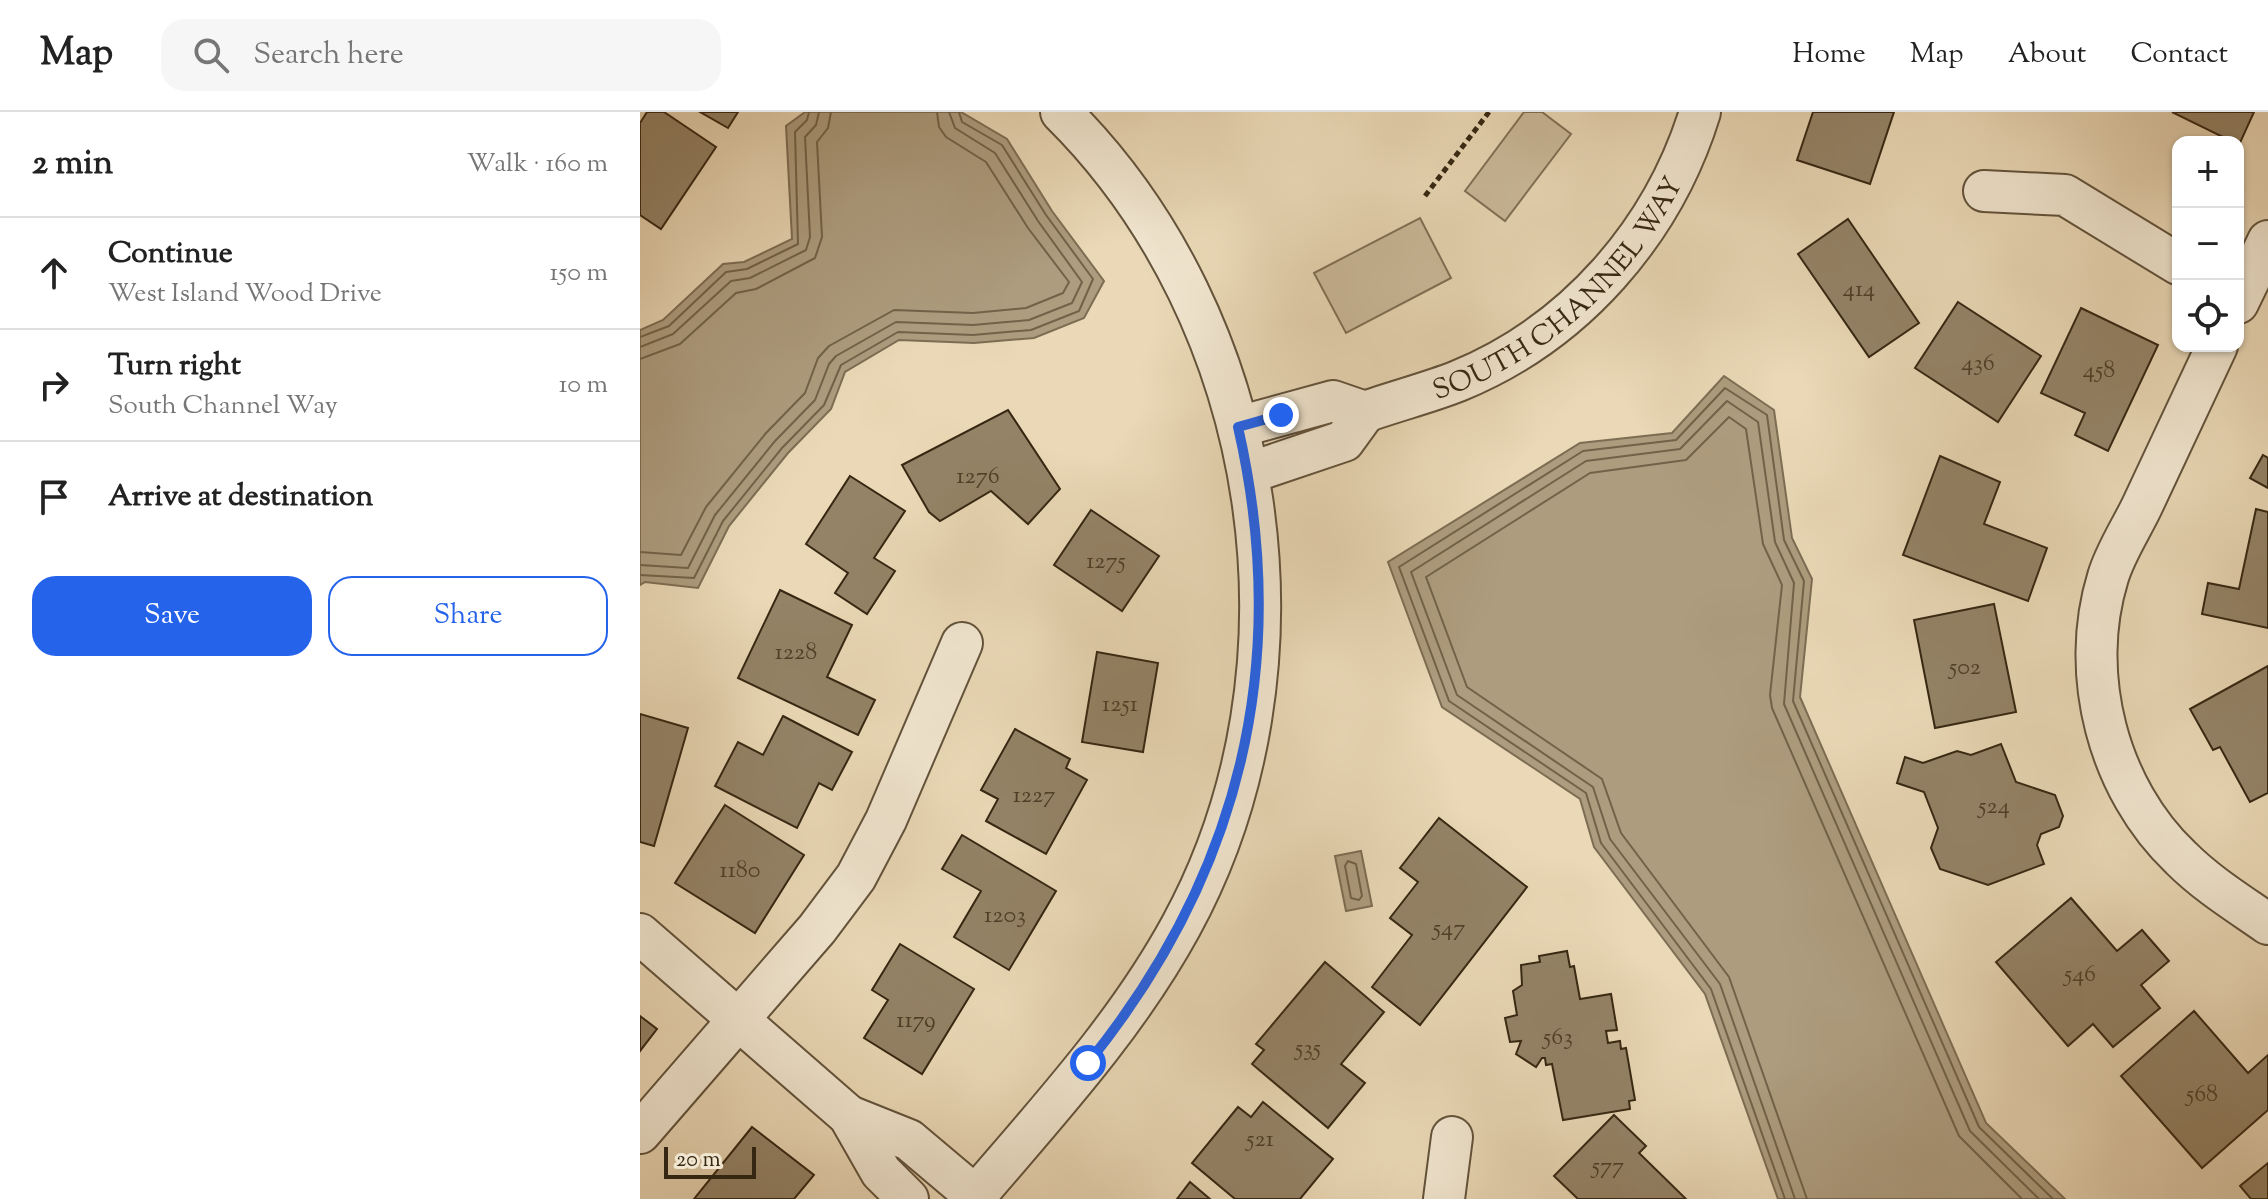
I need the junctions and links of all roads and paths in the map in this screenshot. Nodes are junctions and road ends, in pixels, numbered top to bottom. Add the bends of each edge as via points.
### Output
1 (1061, 112) edge
2 (1489, 112) edge
3 (1700, 112) edge
4 (1984, 191) dead end
5 (1425, 196) dead end
6 (2268, 241) edge
7 (2172, 260) edge
8 (2244, 290) edge
9 (2214, 352) edge
10 (1365, 412) junction
11 (1238, 427) junction
12 (1249, 473) junction
13 (962, 643) dead end
14 (2268, 924) edge
15 (640, 934) edge
16 (739, 1019) junction
17 (849, 1116) junction
18 (640, 1133) edge
19 (1452, 1137) dead end
20 (975, 1198) edge
21 (908, 1199) edge
22 (1444, 1199) edge

1 - 11 street via 1137,204 1182,278 1207,333
2 - 5 path
3 - 10 street, SOUTH CHANNEL WAY via 1687,154 1656,213 1597,288 1504,359
4 - 7 street via 2065,195
6 - 8 street
9 - 14 street via 2108,576 2096,663 2120,772 2144,815 2179,856
10 - 11 street via 1333,401
10 - 12 street via 1344,441
11 - 12 street
12 - 20 street via 1258,551 1259,657 1238,778 1216,848 1181,926 1144,989
13 - 16 street via 856,877
15 - 16 street
16 - 17 street
16 - 18 street
17 - 20 street via 909,1140
17 - 21 street via 881,1172
19 - 22 street

